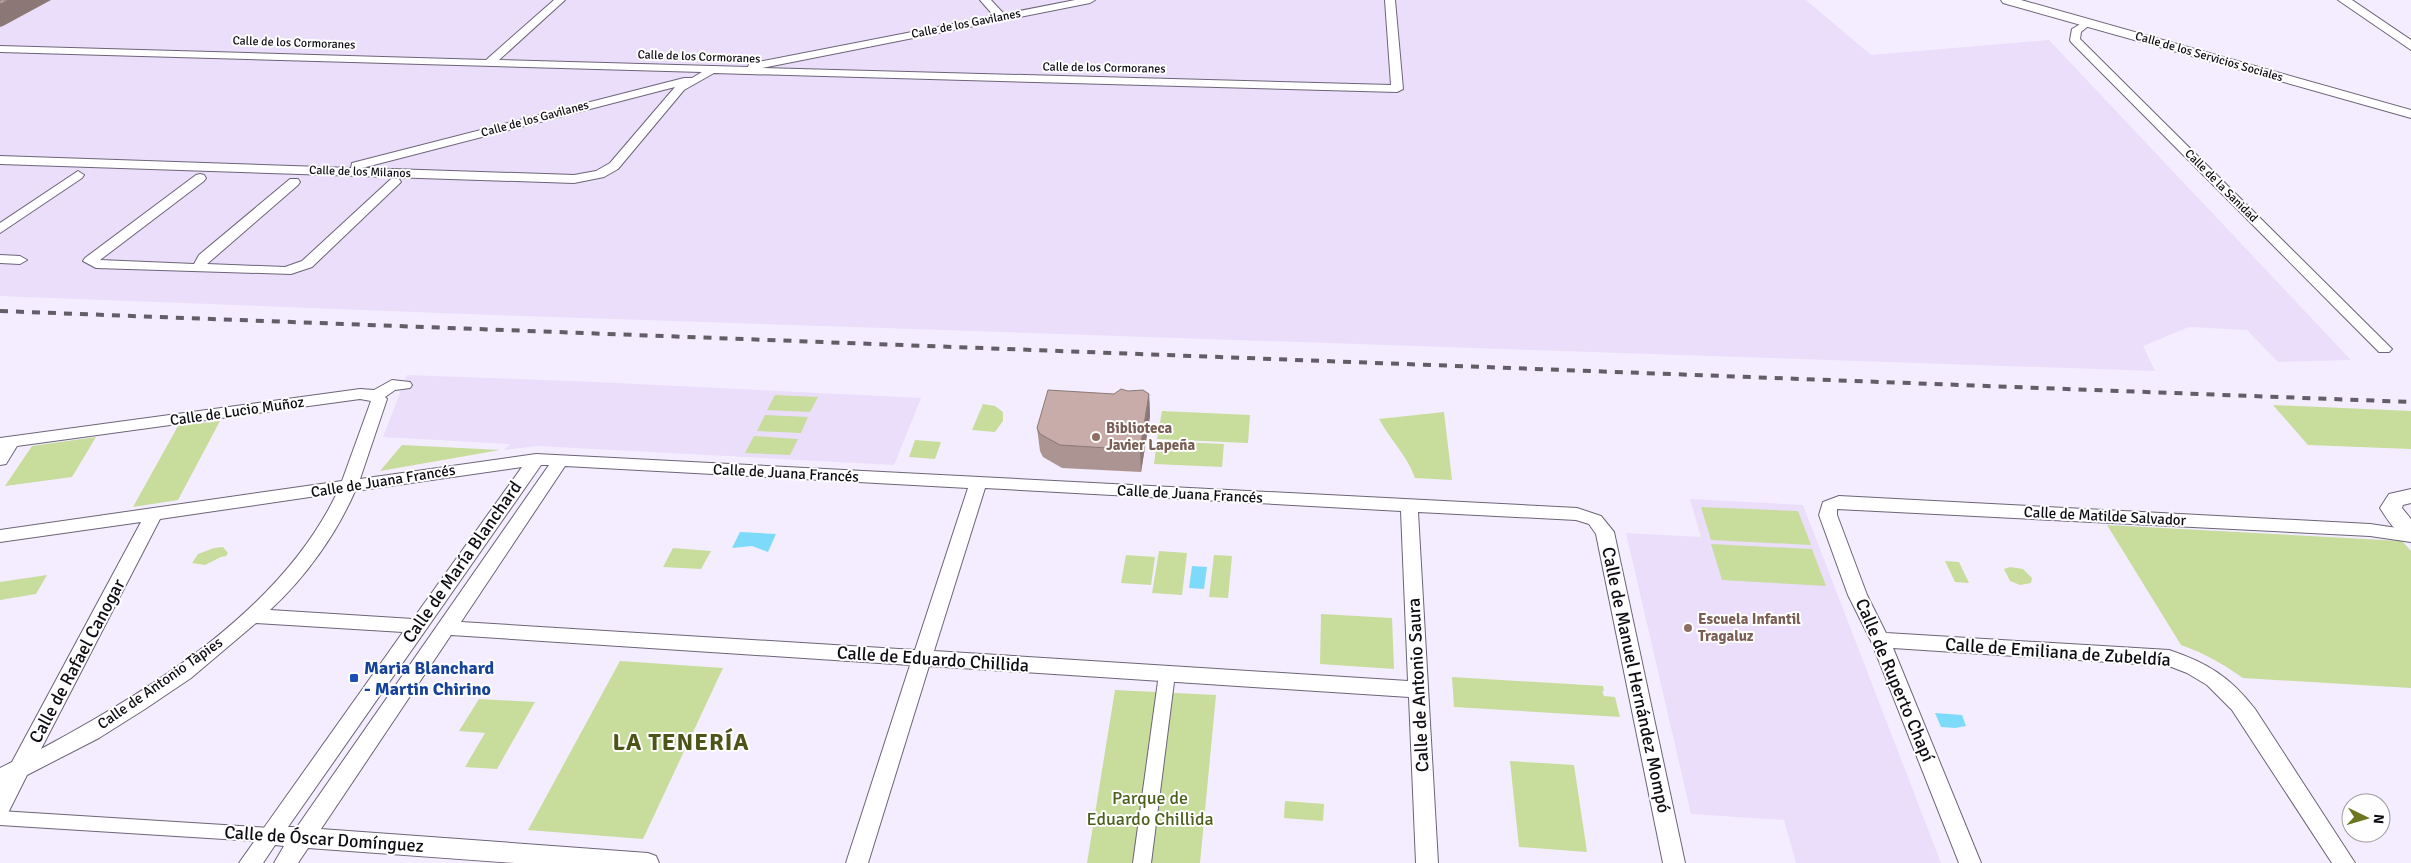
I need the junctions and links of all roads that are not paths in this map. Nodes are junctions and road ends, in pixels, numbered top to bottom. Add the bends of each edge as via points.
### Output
1 (560, 0) edge
2 (985, 0) edge
3 (1090, 0) edge
4 (1390, 0) edge
5 (2008, 0) edge
6 (2036, 0) edge
7 (2344, 0) edge
8 (2356, 0) edge
9 (1001, 17) junction
10 (2087, 22) junction
11 (2411, 38) edge
12 (2411, 46) edge
13 (842, 47) junction
14 (0, 49) edge
15 (489, 63) junction
16 (648, 69) junction
17 (725, 71) junction
18 (754, 72) junction
19 (865, 76) junction
20 (692, 80) junction
21 (679, 85) junction
22 (606, 100) junction
23 (2411, 105) edge
24 (2411, 114) edge
25 (654, 119) junction
26 (464, 138) junction
27 (0, 160) edge
28 (339, 171) junction
29 (439, 174) junction
30 (78, 175) dead end
31 (200, 178) dead end
32 (294, 182) dead end
33 (395, 182) dead end
34 (0, 229) edge
35 (0, 260) edge
36 (20, 260) dead end
37 (198, 268) junction
38 (2384, 349) dead end
39 (404, 385) dead end
40 (377, 395) junction
41 (6, 442) edge
42 (536, 459) junction
43 (0, 460) edge
44 (561, 460) junction
45 (978, 482) junction
46 (347, 486) junction
47 (2411, 496) edge
48 (1840, 502) joint
49 (1409, 506) junction
50 (154, 514) junction
51 (1577, 514) joint
52 (2394, 514) junction
53 (2370, 530) junction
54 (2411, 530) edge
55 (0, 536) edge
56 (2411, 536) edge
57 (251, 616) junction
58 (416, 626) junction
59 (448, 628) junction
60 (1880, 640) junction
61 (922, 658) junction
62 (1167, 674) junction
63 (1418, 690) junction
64 (21, 768) junction
65 (0, 778) edge
66 (0, 806) edge
67 (0, 818) edge
68 (270, 835) junction
69 (302, 838) junction
70 (250, 863) edge
71 (285, 863) edge
72 (648, 863) edge
73 (857, 863) edge
74 (1142, 863) edge
75 (1427, 863) edge
76 (1674, 863) edge
77 (1970, 863) edge
78 (2344, 863) edge

1 - 15 street
2 - 9 street
3 - 9 street, Calle de los Gavilanes
4 - 19 street, Calle de los Cormoranes via 1397,89
5 - 10 street, Calle de los Servicios Sociales
6 - 23 street, Calle de los Servicios Sociales
7 - 12 street
8 - 11 street
9 - 13 street, Calle de los Gavilanes
10 - 24 street, Calle de los Servicios Sociales
10 - 38 street, Calle de la Sanidad via 2076,30 2075,40
13 - 17 street, Calle de los Gavilanes
13 - 19 street, Calle de los Gavilanes via 822,56 820,62 824,67
14 - 15 street, Calle de los Cormoranes
15 - 16 street, Calle de los Cormoranes
16 - 17 street, Calle de los Cormoranes
16 - 21 street, Calle de los Gavilanes via 670,74
17 - 18 street, Calle de los Cormoranes
17 - 20 street, Calle de los Gavilanes via 703,74
18 - 19 street, Calle de los Cormoranes
18 - 20 street, Calle de los Gavilanes
20 - 21 street, Calle de los Gavilanes
21 - 22 street, Calle de los Gavilanes
21 - 25 street, Calle de los Milanos
22 - 25 street, Calle de los Gavilanes via 626,98 650,102
22 - 26 street, Calle de los Gavilanes
25 - 29 street, Calle de los Milanos via 614,166 606,173 591,177
26 - 28 street, Calle de los Gavilanes
26 - 29 street, Calle de los Gavilanes via 430,150 415,165 419,170
27 - 28 street, Calle de los Milanos
28 - 29 street, Calle de los Milanos
30 - 34 street
31 - 37 street via 90,261 96,264
32 - 37 street via 204,258
33 - 37 street via 306,264 296,269
35 - 36 street
39 - 40 street via 392,386
40 - 41 street, Calle de Lucio Muñoz via 360,394
40 - 46 street via 379,398
41 - 43 street
42 - 44 street, Calle de Juana Francés
42 - 46 street, Calle de Juana Francés
42 - 58 street, Calle de María Blanchard
44 - 45 street, Calle de Juana Francés
44 - 59 street, Calle de María Blanchard
45 - 49 street, Calle de Juana Francés
45 - 61 street
46 - 50 street, Calle de Juana Francés
46 - 57 street, Calle de Antonio Tàpies via 331,521 307,557
47 - 52 street via 2392,503
48 - 53 street, Calle de Matilde Salvador
48 - 60 street, Calle de Ruperto Chapí via 1829,506 1828,515 1872,628
49 - 51 street, Calle de Juana Francés
49 - 63 street, Calle de Antonio Saura
50 - 55 street, Calle de Juana Francés
50 - 64 street, Calle de Rafael Canogar
51 - 76 street, Calle de Manuel Hernández Mompó via 1595,520 1605,532
52 - 53 street, Calle de Matilde Salvador via 2387,526
52 - 54 street
53 - 56 street, Calle de Matilde Salvador
57 - 58 street
57 - 64 street, Calle de Antonio Tàpies via 199,660 146,697
58 - 68 street, Calle de María Blanchard
59 - 61 street, Calle de Eduardo Chillida
59 - 69 street, Calle de María Blanchard
60 - 77 street, Calle de Ruperto Chapí
60 - 78 street, Calle de Emiliana de Zubeldía via 2170,658 2198,669 2231,692 2248,714
61 - 62 street, Calle de Eduardo Chillida
61 - 73 street
62 - 63 street, Calle de Eduardo Chillida
62 - 74 street
63 - 75 street, Calle de Antonio Saura
64 - 65 street, Calle de Antonio Tàpies
64 - 66 street, Calle de Rafael Canogar
67 - 68 street, Calle de Óscar Domínguez
68 - 69 street, Calle de Óscar Domínguez
68 - 70 street, Calle de María Blanchard
69 - 71 street, Calle de María Blanchard
69 - 72 street, Calle de Óscar Domínguez

